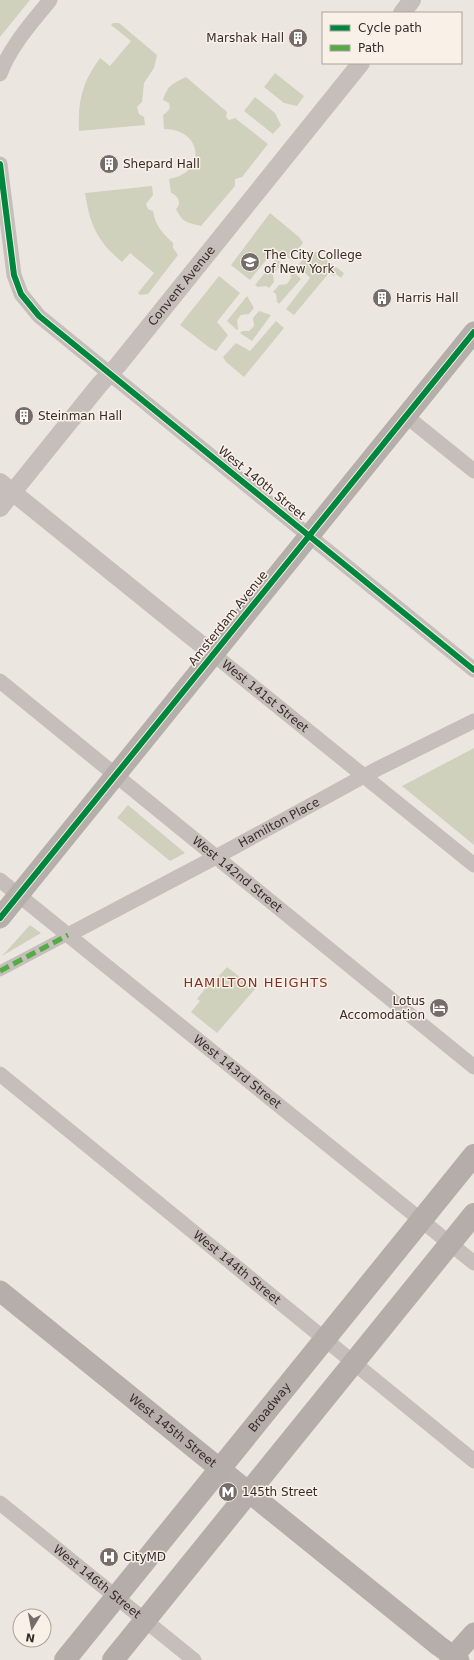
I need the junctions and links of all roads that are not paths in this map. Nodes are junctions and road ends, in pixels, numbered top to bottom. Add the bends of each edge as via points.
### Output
1 (50, 0) edge
2 (412, 0) edge
3 (403, 12) edge
4 (360, 64) edge
5 (0, 74) edge
6 (0, 164) edge
7 (474, 332) edge
8 (110, 375) junction
9 (406, 416) junction
10 (474, 471) edge
11 (6, 487) edge
12 (0, 508) edge
13 (310, 535) junction
14 (213, 654) junction
15 (474, 670) edge
16 (0, 681) edge
17 (474, 721) edge
18 (115, 775) junction
19 (364, 776) junction
20 (216, 857) junction
21 (474, 866) edge
22 (0, 880) edge
23 (18, 895) junction
24 (0, 918) edge
25 (68, 935) junction
26 (0, 971) edge
27 (474, 1067) edge
28 (0, 1074) edge
29 (474, 1155) edge
30 (474, 1214) edge
31 (421, 1221) junction
32 (450, 1244) junction
33 (474, 1263) edge
34 (0, 1291) edge
35 (326, 1339) junction
36 (353, 1361) junction
37 (474, 1461) edge
38 (220, 1470) junction
39 (249, 1494) junction
40 (0, 1503) edge
41 (115, 1597) junction
42 (145, 1621) junction
43 (474, 1633) edge
44 (454, 1659) edge
45 (64, 1660) edge
46 (113, 1660) edge
47 (194, 1660) edge

1 - 5 street via 15,43
2 - 3 street
4 - 8 street, Convent Avenue
6 - 8 street, West 140th Street via 10,259 19,290 40,316
7 - 9 main road, Amsterdam Avenue
8 - 11 street, Convent Avenue
8 - 13 street, West 140th Street
9 - 10 street
9 - 13 main road, Amsterdam Avenue
11 - 12 street, Convent Avenue
11 - 14 street, West 141st Street
13 - 14 main road, Amsterdam Avenue
13 - 15 street, West 140th Street
14 - 18 main road, Amsterdam Avenue
14 - 19 street, West 141st Street
16 - 18 street, West 142nd Street
17 - 19 street, Hamilton Place
18 - 20 street, West 142nd Street
18 - 23 main road, Amsterdam Avenue
19 - 20 street, Hamilton Place
19 - 21 street, West 141st Street
20 - 25 street, Hamilton Place
20 - 27 street, West 142nd Street
22 - 23 street, West 143rd Street
23 - 24 main road, Amsterdam Avenue
23 - 25 street, West 143rd Street
25 - 26 street, Hamilton Place
25 - 31 street, West 143rd Street
28 - 35 street, West 144th Street
29 - 31 main road, Broadway
30 - 32 main road
31 - 32 street, West 143rd Street
31 - 35 main road, Broadway
32 - 33 street, West 143rd Street
32 - 36 main road
34 - 38 main road, West 145th Street
35 - 36 street, West 144th Street
35 - 38 main road, Broadway
36 - 37 street, West 144th Street
36 - 39 main road
38 - 39 main road, West 145th Street
38 - 41 main road, Broadway
39 - 42 main road
39 - 44 main road, West 145th Street
40 - 41 street, West 146th Street
41 - 42 street, West 146th Street
41 - 45 main road, Broadway
42 - 46 main road
42 - 47 street, West 146th Street
43 - 44 main road

